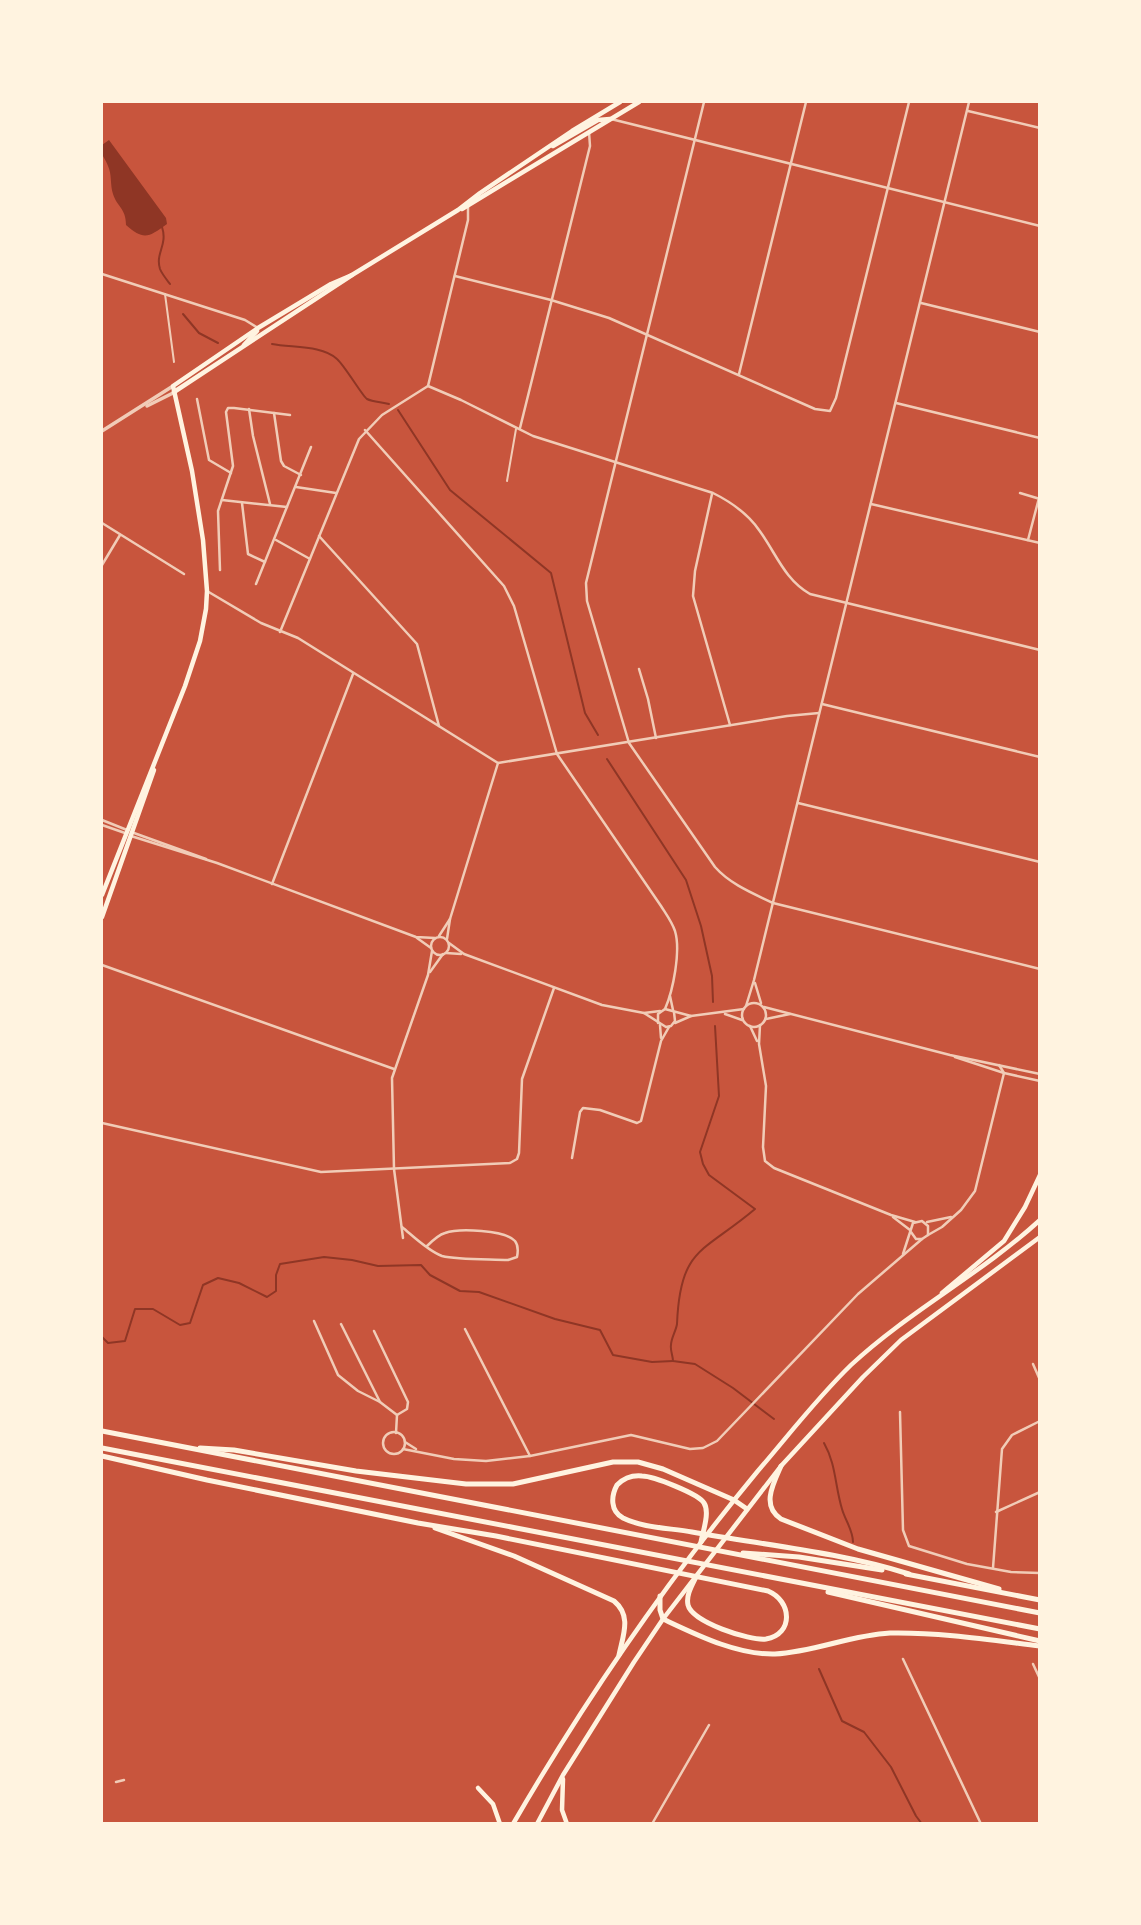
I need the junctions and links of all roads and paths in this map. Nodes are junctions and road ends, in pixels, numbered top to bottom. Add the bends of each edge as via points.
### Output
1 (620, 102) edge
2 (639, 102) edge
3 (704, 102) edge
4 (806, 102) edge
5 (909, 102) edge
6 (970, 102) edge
7 (967, 110) junction
8 (611, 119) junction
9 (1040, 128) edge
10 (588, 130) junction
11 (695, 141) junction
12 (546, 148) junction
13 (790, 164) junction
14 (888, 189) junction
15 (945, 203) junction
16 (467, 204) junction
17 (1040, 226) edge
18 (102, 274) edge
19 (352, 275) junction
20 (455, 276) junction
21 (165, 294) junction
22 (551, 300) junction
23 (920, 303) junction
24 (280, 323) junction
25 (258, 328) junction
26 (1040, 332) edge
27 (646, 334) junction
28 (239, 351) junction
29 (174, 362) dead end
30 (739, 375) junction
31 (173, 386) junction
32 (428, 386) junction
33 (173, 393) junction
34 (197, 399) dead end
35 (895, 403) junction
36 (249, 409) junction
37 (133, 413) junction
38 (274, 413) junction
39 (290, 415) dead end
40 (518, 429) junction
41 (365, 430) junction
42 (102, 431) edge
43 (1040, 438) edge
44 (312, 447) dead end
45 (615, 462) junction
46 (232, 473) junction
47 (301, 475) junction
48 (507, 481) dead end
49 (296, 486) junction
50 (336, 493) junction
51 (713, 493) junction
52 (1020, 493) dead end
53 (1039, 498) edge
54 (222, 500) junction
55 (242, 503) junction
56 (270, 503) junction
57 (870, 504) junction
58 (287, 506) junction
59 (102, 523) edge
60 (120, 535) junction
61 (319, 536) junction
62 (275, 540) junction
63 (1028, 540) junction
64 (1040, 543) edge
65 (310, 559) junction
66 (265, 562) junction
67 (102, 565) edge
68 (220, 570) dead end
69 (184, 574) dead end
70 (256, 584) dead end
71 (207, 591) junction
72 (847, 602) junction
73 (280, 632) junction
74 (1040, 650) edge
75 (639, 669) dead end
76 (353, 673) junction
77 (821, 704) junction
78 (819, 713) junction
79 (730, 725) junction
80 (440, 727) junction
81 (656, 738) junction
82 (629, 743) junction
83 (556, 754) junction
84 (1040, 757) edge
85 (498, 763) junction
86 (797, 803) junction
87 (102, 822) edge
88 (130, 833) junction
89 (1040, 862) edge
90 (272, 884) junction
91 (102, 895) edge
92 (773, 903) junction
93 (102, 917) edge
94 (450, 919) junction
95 (416, 937) junction
96 (437, 937) junction
97 (448, 941) junction
98 (432, 949) junction
99 (444, 954) junction
100 (464, 954) junction
101 (102, 965) edge
102 (1040, 969) edge
103 (429, 975) junction
104 (754, 979) junction
105 (554, 988) junction
106 (670, 996) junction
107 (745, 1007) junction
108 (763, 1007) junction
109 (665, 1009) junction
110 (673, 1011) junction
111 (660, 1012) junction
112 (644, 1013) junction
113 (720, 1013) junction
114 (793, 1014) junction
115 (691, 1016) junction
116 (765, 1020) junction
117 (744, 1021) junction
118 (659, 1024) junction
119 (674, 1024) junction
120 (760, 1025) junction
121 (750, 1026) junction
122 (668, 1027) junction
123 (661, 1041) junction
124 (759, 1044) junction
125 (950, 1055) junction
126 (998, 1063) junction
127 (1015, 1067) junction
128 (394, 1069) junction
129 (1004, 1073) junction
130 (1040, 1074) edge
131 (1040, 1081) edge
132 (102, 1123) edge
133 (572, 1158) dead end
134 (394, 1169) junction
135 (1040, 1175) edge
136 (891, 1215) junction
137 (954, 1216) junction
138 (1040, 1220) edge
139 (915, 1222) junction
140 (925, 1222) junction
141 (401, 1227) junction
142 (911, 1231) junction
143 (928, 1235) junction
144 (1040, 1237) edge
145 (403, 1238) dead end
146 (922, 1239) junction
147 (427, 1246) junction
148 (901, 1257) junction
149 (939, 1296) junction
150 (314, 1321) dead end
151 (341, 1324) dead end
152 (465, 1329) dead end
153 (374, 1331) dead end
154 (1032, 1364) dead end
155 (1040, 1380) edge
156 (380, 1402) junction
157 (900, 1412) dead end
158 (397, 1415) junction
159 (1040, 1421) edge
160 (102, 1432) edge
161 (396, 1433) junction
162 (405, 1442) junction
163 (102, 1448) edge
164 (183, 1448) junction
165 (403, 1449) junction
166 (419, 1450) junction
167 (102, 1455) edge
168 (530, 1456) junction
169 (781, 1466) junction
170 (1040, 1492) edge
171 (734, 1500) junction
172 (747, 1509) junction
173 (996, 1512) junction
174 (418, 1523) junction
175 (701, 1542) junction
176 (733, 1554) junction
177 (993, 1569) junction
178 (1040, 1573) edge
179 (909, 1574) junction
180 (695, 1579) joint
181 (790, 1581) junction
182 (1009, 1594) junction
183 (660, 1596) junction
184 (685, 1596) junction
185 (1040, 1600) edge
186 (1040, 1613) edge
187 (663, 1619) junction
188 (1040, 1629) edge
189 (1040, 1644) edge
190 (619, 1656) junction
191 (903, 1659) dead end
192 (1033, 1664) dead end
193 (1040, 1679) edge
194 (709, 1725) dead end
195 (563, 1775) junction
196 (124, 1780) dead end
197 (116, 1782) dead end
198 (478, 1788) dead end
199 (500, 1824) edge
200 (513, 1824) edge
201 (537, 1824) edge
202 (567, 1824) edge
203 (652, 1824) edge
204 (981, 1824) edge

1 - 12 main road
2 - 8 main road
3 - 11 street
4 - 13 street
5 - 14 street
6 - 7 street
7 - 9 street
7 - 15 street
8 - 10 main road
8 - 11 street
10 - 12 main road
10 - 16 main road
10 - 22 street via 590,146
11 - 13 street
11 - 27 street
12 - 16 main road
13 - 14 street
13 - 30 street
14 - 15 street
14 - 30 street via 830,411 815,409
15 - 17 street
15 - 23 street
16 - 19 main road
16 - 20 street via 468,220
18 - 21 street
19 - 24 main road
19 - 25 main road
20 - 22 street
20 - 32 street
21 - 25 street
21 - 29 lane
22 - 27 street
22 - 40 street
23 - 26 street
23 - 35 street
24 - 25 main road
24 - 28 main road
25 - 28 main road
25 - 31 main road
27 - 30 street
27 - 45 street
28 - 33 main road
31 - 33 main road
31 - 37 street
32 - 40 street
32 - 41 street
33 - 37 street
33 - 71 main road via 197,502
34 - 46 street via 209,460
35 - 43 street
35 - 57 street
36 - 38 street
36 - 46 street via 226,412
36 - 56 street
37 - 42 street
38 - 39 street
38 - 47 street via 283,465
40 - 45 street
40 - 48 lane
41 - 50 street
41 - 83 street via 509,595
44 - 47 street
45 - 51 street
45 - 82 street via 586,592
46 - 54 street
47 - 49 street
49 - 50 street
49 - 58 street
50 - 61 street
51 - 72 street via 751,520 801,589
51 - 79 street via 693,596
52 - 53 street
53 - 63 street
54 - 55 street
54 - 68 street
55 - 56 street
55 - 66 street via 248,554
56 - 58 street
57 - 63 street
57 - 72 street
58 - 62 street
59 - 60 street
60 - 67 street
60 - 69 street
61 - 65 street
61 - 80 street via 417,644
62 - 65 street
62 - 66 street
63 - 64 street
65 - 73 street
66 - 70 street
71 - 73 street
71 - 88 main road via 200,641
72 - 74 street
72 - 77 street
73 - 76 street via 298,638
75 - 81 street
76 - 80 street
76 - 90 street
77 - 78 street
77 - 84 street
78 - 79 street
78 - 86 street
79 - 81 street
80 - 85 street
81 - 82 street
82 - 83 street
82 - 92 street via 719,872
83 - 85 street
83 - 106 street via 671,922 676,943
85 - 94 street
86 - 89 street
86 - 92 street
87 - 88 street
88 - 90 street
88 - 91 main road
88 - 93 main road
90 - 95 street
92 - 102 street
92 - 104 street
94 - 96 street
94 - 97 street
95 - 96 street
95 - 98 street
96 - 97 street
96 - 98 street via 431,942
97 - 99 street
97 - 100 street
98 - 99 street
98 - 103 street
99 - 100 street
99 - 103 street
100 - 105 street
101 - 128 street
103 - 128 street
104 - 107 street
104 - 108 street
105 - 112 street via 602,1005
105 - 134 street via 524,1069 517,1158 510,1163
106 - 109 street
106 - 110 street
107 - 108 street via 754,1003
107 - 113 street
107 - 117 street
108 - 114 street
108 - 116 street
109 - 110 street
109 - 111 street
110 - 115 street
110 - 119 street
111 - 112 street
111 - 118 street
112 - 118 street
113 - 115 street
113 - 117 street
114 - 116 street
114 - 125 street
115 - 119 street
116 - 120 street
117 - 121 street
118 - 122 street
118 - 123 street
119 - 122 street
120 - 121 street
120 - 124 street
121 - 124 street
122 - 123 street
123 - 133 street via 640,1121 583,1108
124 - 136 street via 766,1086 765,1161
125 - 126 street
125 - 129 street
126 - 127 street
126 - 129 street
127 - 129 street
127 - 130 street
128 - 134 street
129 - 131 street
129 - 137 street via 975,1191
132 - 134 street via 311,1171
134 - 141 street
135 - 149 main road via 1004,1241
136 - 139 street
136 - 142 street
137 - 140 street
137 - 143 street
138 - 149 main road
139 - 140 street
139 - 142 street
140 - 143 street
141 - 145 street
141 - 147 street
142 - 146 street via 916,1239
142 - 148 street
143 - 146 street
144 - 169 main road via 901,1340
146 - 148 street
147 - 147 street via 452,1256 508,1260 518,1253 514,1240 469,1231 443,1233
148 - 168 street via 867,1285 717,1441 690,1450 631,1435
149 - 171 main road via 880,1339 834,1383
150 - 156 street via 338,1375
151 - 156 street
152 - 168 street
153 - 158 street via 408,1402 407,1409
154 - 155 street
156 - 158 street
157 - 177 street via 906,1542 912,1548
158 - 161 street
159 - 173 street via 1012,1435 1002,1449
160 - 164 highway
161 - 162 street
161 - 165 street via 385,1437 384,1447 391,1454
162 - 165 street
162 - 166 street
163 - 181 highway
164 - 171 highway via 234,1450 466,1484 532,1481 613,1462 638,1462
164 - 176 highway
165 - 166 street
166 - 168 street via 475,1461
167 - 174 highway
169 - 172 main road
169 - 182 highway via 769,1505 781,1519 858,1549
170 - 173 street
171 - 172 highway
171 - 175 main road
172 - 180 main road
173 - 177 street
174 - 184 highway via 768,1591 784,1605 785,1624 772,1637 753,1638 696,1617
174 - 190 highway via 514,1556 614,1601 626,1620
175 - 179 highway via 704,1523 706,1509 701,1500 640,1475 621,1481 615,1489 615,1510 635,1522 847,1559
175 - 183 main road
176 - 179 highway via 800,1557
176 - 186 highway
177 - 178 street
179 - 182 highway
180 - 184 highway
181 - 188 highway
181 - 189 highway
182 - 185 highway
183 - 187 highway
183 - 190 main road
184 - 187 main road
187 - 189 highway via 759,1653 796,1651 888,1633
187 - 195 main road
190 - 200 main road
191 - 204 street
192 - 193 street
194 - 203 street
195 - 201 main road
195 - 202 main road via 562,1810
196 - 197 street
198 - 199 main road via 493,1804

